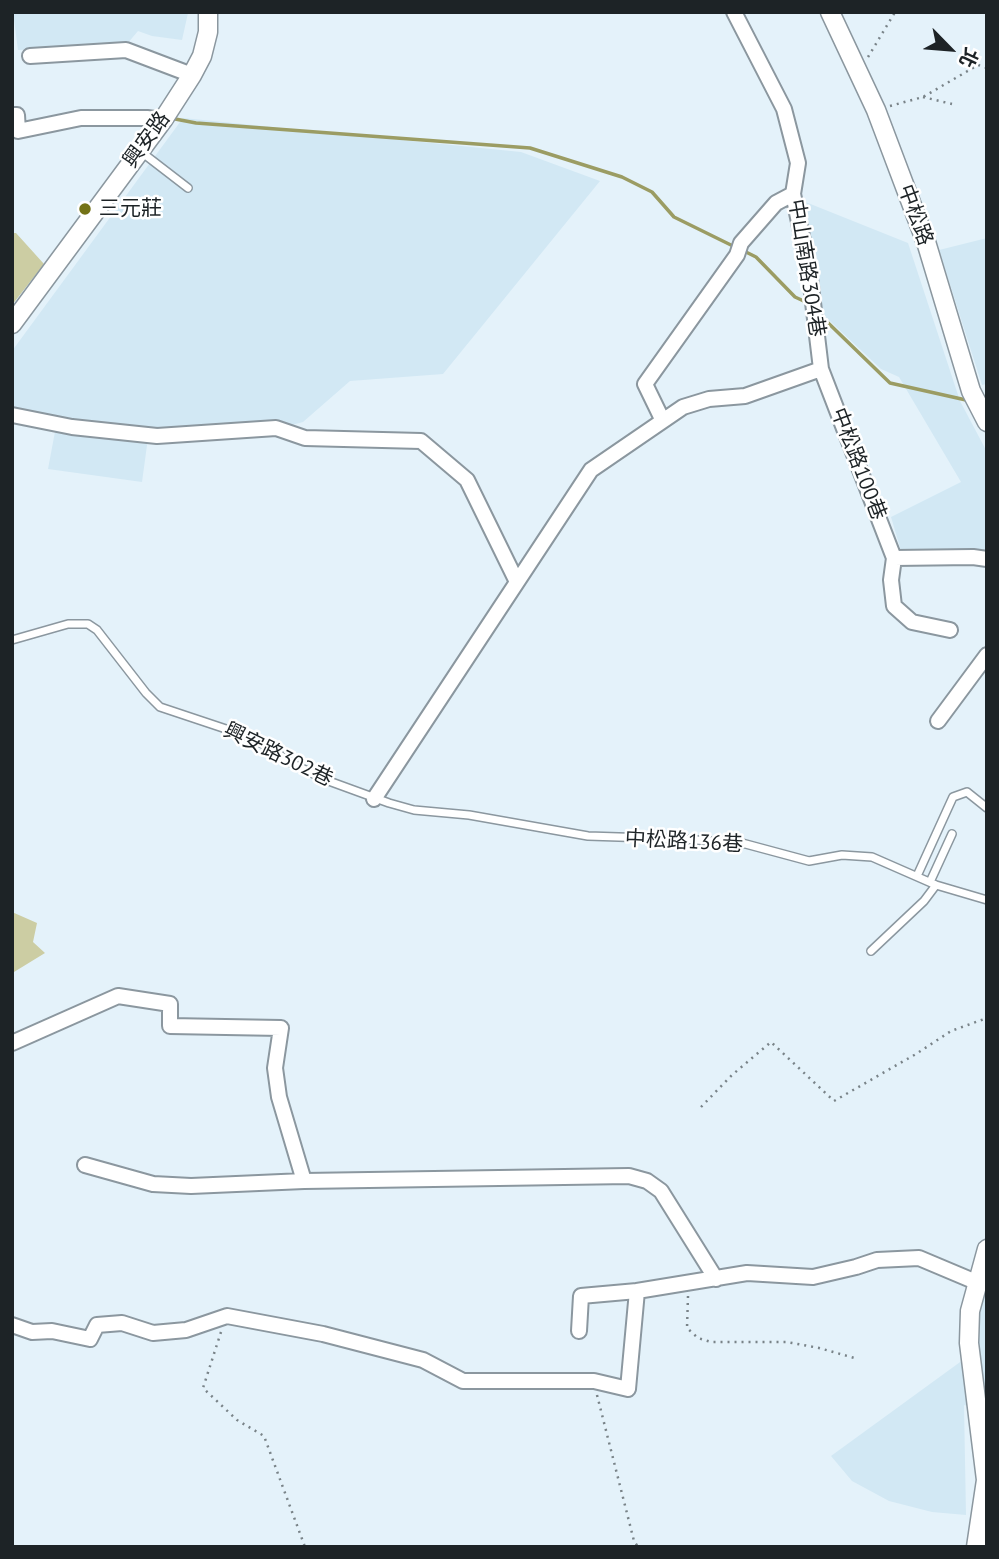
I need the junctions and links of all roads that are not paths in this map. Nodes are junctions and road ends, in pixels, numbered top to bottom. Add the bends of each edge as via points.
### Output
1 (208, 12) edge
2 (734, 12) edge
3 (830, 12) edge
4 (30, 56) dead end
5 (192, 75) junction
6 (12, 115) edge
7 (163, 120) junction
8 (15, 131) edge
9 (140, 151) junction
10 (188, 188) dead end
11 (793, 194) junction
12 (12, 324) edge
13 (821, 369) junction
14 (12, 415) edge
15 (662, 419) junction
16 (987, 422) edge
17 (894, 558) junction
18 (987, 559) edge
19 (517, 582) junction
20 (950, 629) dead end
21 (12, 640) edge
22 (987, 655) edge
23 (938, 721) dead end
24 (374, 799) junction
25 (987, 808) edge
26 (951, 835) dead end
27 (917, 876) junction
28 (933, 884) junction
29 (987, 900) edge
30 (871, 951) dead end
31 (12, 1044) edge
32 (85, 1165) dead end
33 (304, 1181) junction
34 (987, 1249) edge
35 (716, 1279) junction
36 (981, 1281) edge
37 (637, 1292) junction
38 (12, 1325) edge
39 (579, 1331) dead end
40 (976, 1547) edge

1 - 5 street, 興安路 via 202,56
2 - 11 street, 中山南路304巷 via 784,109 799,163
3 - 16 street, 中松路 via 876,110 927,245 971,391
4 - 5 street via 125,51
5 - 7 street, 興安路
6 - 8 street via 17,115
7 - 8 street via 81,118
7 - 9 street, 興安路
9 - 10 lane
9 - 12 street, 興安路
11 - 13 street, 中山南路304巷 via 809,269
11 - 15 street via 776,203 741,243 645,384
13 - 15 street via 745,396 683,407
13 - 17 street, 中松路100巷
14 - 19 street via 157,436 276,428 305,438 421,441 467,480
15 - 19 street via 591,470
17 - 18 street
17 - 20 street, 中松路100巷 via 894,606 912,622
19 - 24 street
21 - 24 lane, 興安路302巷 via 68,624 88,624 160,707 244,735 293,764
22 - 23 street
24 - 27 lane, 中松路136巷 via 414,810 587,836 742,843 809,862 842,855 872,857
25 - 27 lane via 967,792 953,797
26 - 28 lane
27 - 28 lane, 中松路136巷
28 - 29 lane, 中松路136巷
28 - 30 lane via 924,901
31 - 33 street via 118,996 170,1004 170,1026 281,1028 275,1068 279,1097
32 - 33 street via 153,1184
33 - 35 street via 629,1176 661,1191
34 - 36 street
35 - 36 street via 747,1273 813,1277 877,1259 919,1258
35 - 37 street
36 - 40 street via 970,1311 969,1343 986,1480
37 - 38 street via 628,1389 594,1381 463,1381 423,1360 227,1316 186,1330 153,1333 122,1323 97,1325 90,1339
37 - 39 street via 581,1296

